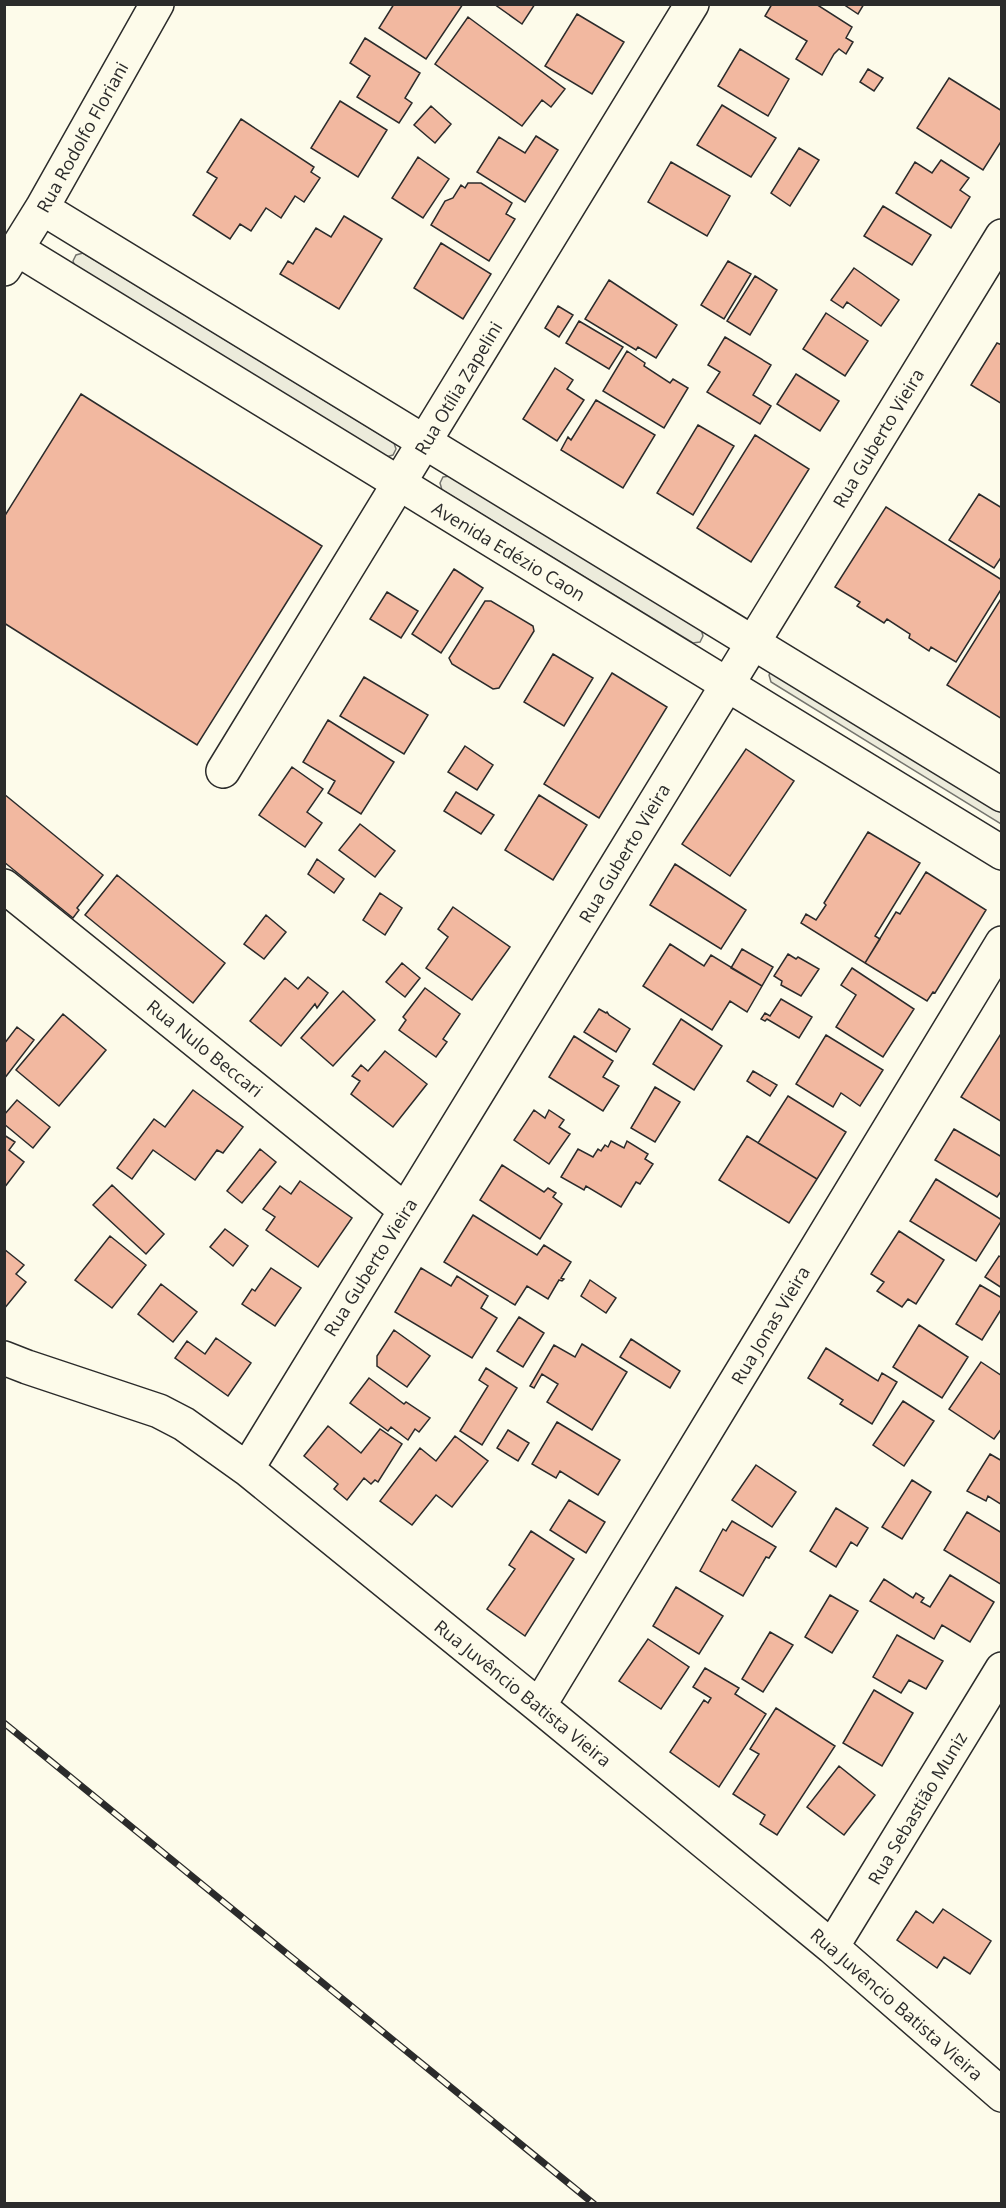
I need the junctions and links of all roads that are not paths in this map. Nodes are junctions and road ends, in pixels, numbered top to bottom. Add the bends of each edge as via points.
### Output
1 (157, 4) edge
2 (692, 4) edge
3 (42, 208) junction
4 (1002, 236) edge
5 (11, 259) edge
6 (424, 442) junction
7 (399, 483) junction
8 (753, 643) junction
9 (727, 684) junction
10 (224, 771) dead end
11 (1002, 795) edge
12 (1002, 853) edge
13 (4, 886) edge
14 (1002, 943) edge
15 (405, 1210) junction
16 (4, 1358) edge
17 (246, 1468) junction
18 (1002, 1669) edge
19 (540, 1706) junction
20 (832, 1947) junction
21 (1002, 2095) edge

1 - 3 street, Rua Rodolfo Floriani
2 - 6 street, Rua Otília Zapelini
3 - 5 street, Rua Rodolfo Floriani
3 - 6 street
4 - 8 street, Rua Guberto Vieira
5 - 7 street, Avenida Edézio Caon
6 - 7 street, Rua Otília Zapelini
6 - 8 street
7 - 9 street, Avenida Edézio Caon
7 - 10 street, Rua Otília Zapelini
8 - 9 street, Rua Guberto Vieira
8 - 11 street
9 - 12 street, Avenida Edézio Caon
9 - 15 street, Rua Guberto Vieira
13 - 15 street, Rua Nulo Beccari
14 - 19 street, Rua Jonas Vieira
15 - 17 street, Rua Guberto Vieira
16 - 17 street, Rua Juvêncio Batista Vieira via 159,1411
17 - 19 street, Rua Juvêncio Batista Vieira
18 - 20 street, Rua Sebastião Muniz
19 - 20 street, Rua Juvêncio Batista Vieira
20 - 21 street, Rua Juvêncio Batista Vieira

